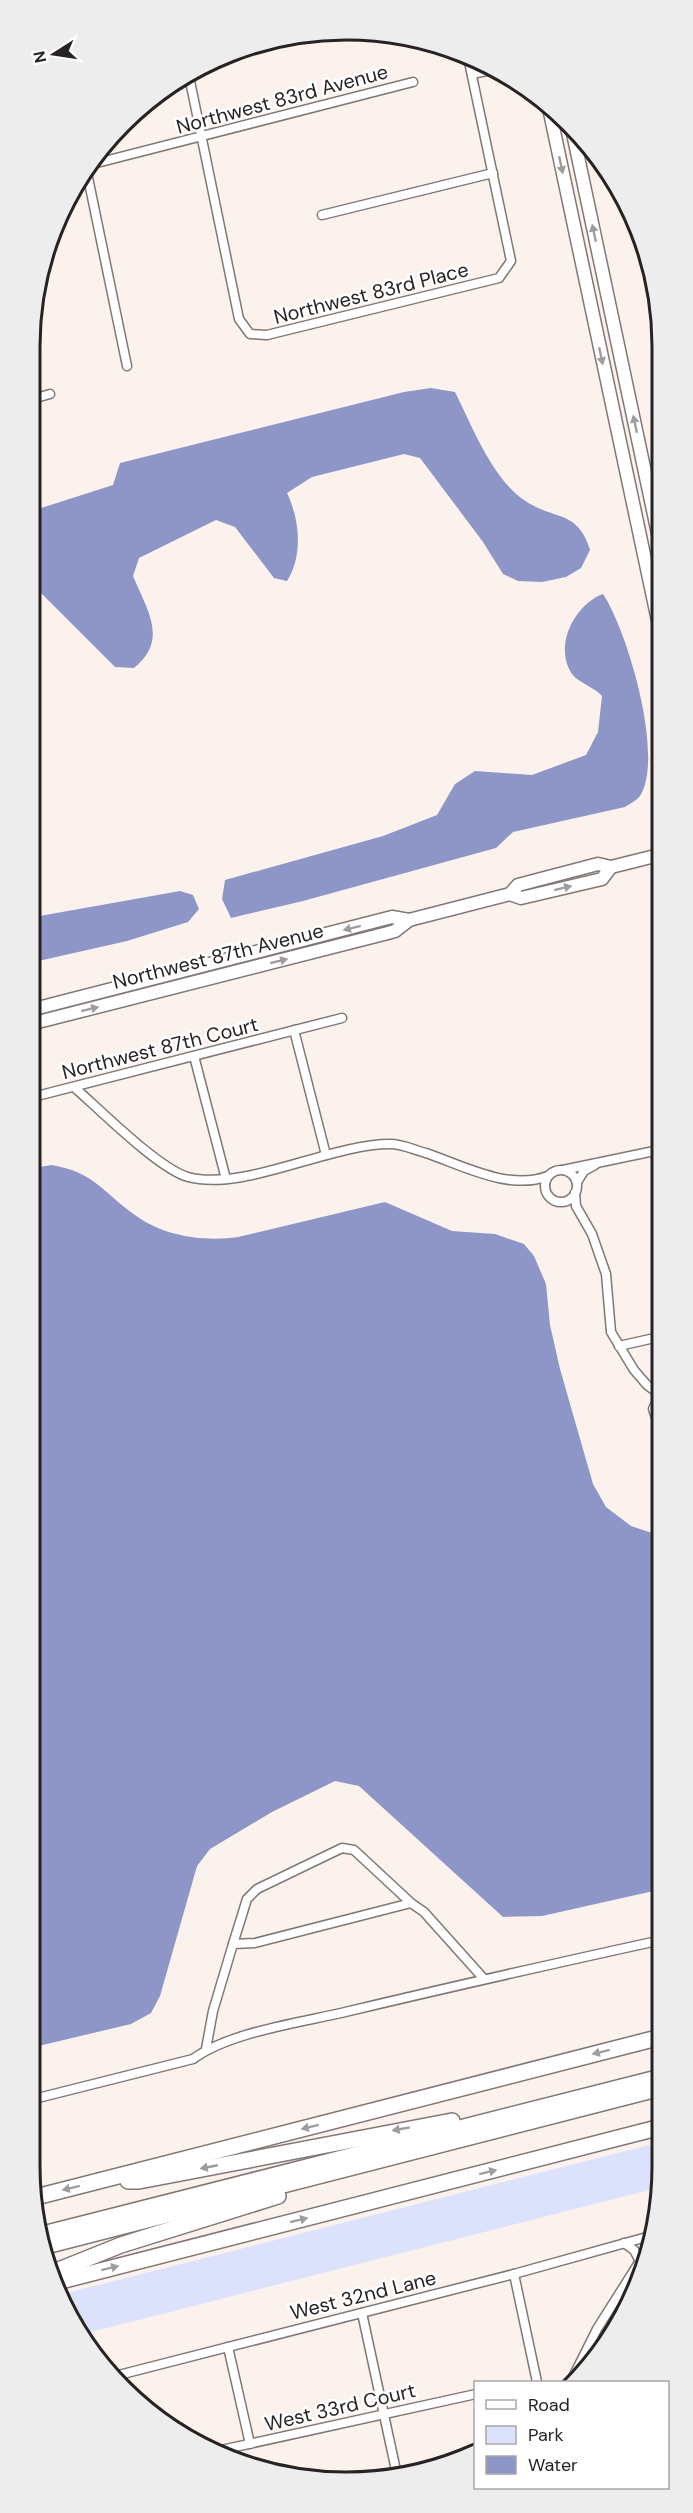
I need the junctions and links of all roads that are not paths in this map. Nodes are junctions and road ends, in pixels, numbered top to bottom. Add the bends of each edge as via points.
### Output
1 (471, 67) edge
2 (482, 72) edge
3 (472, 74) junction
4 (414, 81) dead end
5 (191, 83) edge
6 (551, 119) edge
7 (202, 137) junction
8 (575, 143) edge
9 (102, 163) edge
10 (492, 173) junction
11 (90, 180) edge
12 (322, 215) dead end
13 (127, 366) dead end
14 (50, 394) dead end
15 (40, 397) edge
16 (652, 505) edge
17 (652, 592) edge
18 (652, 857) edge
19 (409, 920) junction
20 (40, 1007) edge
21 (342, 1018) dead end
22 (40, 1021) edge
23 (294, 1030) junction
24 (194, 1056) junction
25 (74, 1087) junction
26 (40, 1095) edge
27 (652, 1151) edge
28 (326, 1155) junction
29 (598, 1163) junction
30 (562, 1170) junction
31 (548, 1176) junction
32 (226, 1179) junction
33 (529, 1182) junction
34 (577, 1182) junction
35 (547, 1192) junction
36 (575, 1193) junction
37 (558, 1201) junction
38 (580, 1213) junction
39 (652, 1338) edge
40 (619, 1346) junction
41 (647, 1385) junction
42 (652, 1389) edge
43 (652, 1394) edge
44 (411, 1903) junction
45 (652, 1942) edge
46 (233, 1944) junction
47 (484, 1979) junction
48 (652, 2039) edge
49 (206, 2049) junction
50 (652, 2079) edge
51 (652, 2090) edge
52 (40, 2097) edge
53 (562, 2102) junction
54 (652, 2129) edge
55 (420, 2150) junction
56 (106, 2179) junction
57 (42, 2195) edge
58 (48, 2233) edge
59 (644, 2238) edge
60 (624, 2243) junction
61 (51, 2245) edge
62 (638, 2258) edge
63 (59, 2270) edge
64 (634, 2271) edge
65 (514, 2274) junction
66 (63, 2281) edge
67 (362, 2313) junction
68 (228, 2347) junction
69 (576, 2369) edge
70 (122, 2374) edge
71 (536, 2381) edge
72 (474, 2394) edge
73 (384, 2414) junction
74 (250, 2444) junction
75 (228, 2449) edge
76 (396, 2468) edge

1 - 3 street
2 - 3 street
3 - 10 street
4 - 7 street, Northwest 83rd Avenue
5 - 7 street
6 -> 17 street
7 - 9 street, Northwest 83rd Avenue
7 - 10 street, Northwest 83rd Place via 239,319 250,334 267,335 499,278 511,261
16 -> 8 street
10 - 12 street
11 - 13 street
14 - 15 street
18 - 19 street, Northwest 87th Avenue via 611,867 598,864 518,885 510,894
19 -> 20 street, Northwest 87th Avenue via 392,917
22 -> 19 street, Northwest 87th Avenue via 395,931
21 - 23 street, Northwest 87th Court
23 - 24 street, Northwest 87th Court
23 - 28 street
24 - 25 street, Northwest 87th Court
24 - 32 street
25 - 26 street, Northwest 87th Court
25 - 32 street via 170,1168 188,1176
27 - 29 street
28 - 32 street
28 - 33 street via 394,1144 497,1178
29 - 30 street
29 - 34 street via 584,1171
30 - 31 street
30 - 34 street via 572,1174
31 - 33 street
31 - 35 street
33 - 35 street
34 - 36 street
35 - 37 street
36 - 37 street via 568,1200
36 - 38 street
37 - 38 street
38 - 40 street via 606,1274 611,1332
39 - 40 street
40 - 41 street
41 - 42 street
41 - 43 street
44 - 46 street via 255,1943
44 - 46 street via 354,1850 342,1848 257,1889 248,1899
44 - 47 street via 424,1912
45 - 47 street
46 - 49 street
47 - 49 street
48 -> 56 highway
49 - 52 street via 193,2059
50 - 53 highway
51 - 55 highway
53 -> 56 highway via 139,2181
53 - 58 highway
66 -> 54 highway
55 - 61 highway
55 - 63 highway via 121,2245
56 -> 57 highway
59 - 60 street, West 32nd Lane
60 - 62 street
60 - 65 street, West 32nd Lane
64 - 69 street
65 - 67 street, West 32nd Lane
65 - 71 street
67 - 68 street, West 32nd Lane
67 - 73 street
68 - 70 street, West 32nd Lane
68 - 74 street
72 - 73 street, West 33rd Court
73 - 74 street, West 33rd Court
73 - 76 street
74 - 75 street, West 33rd Court

